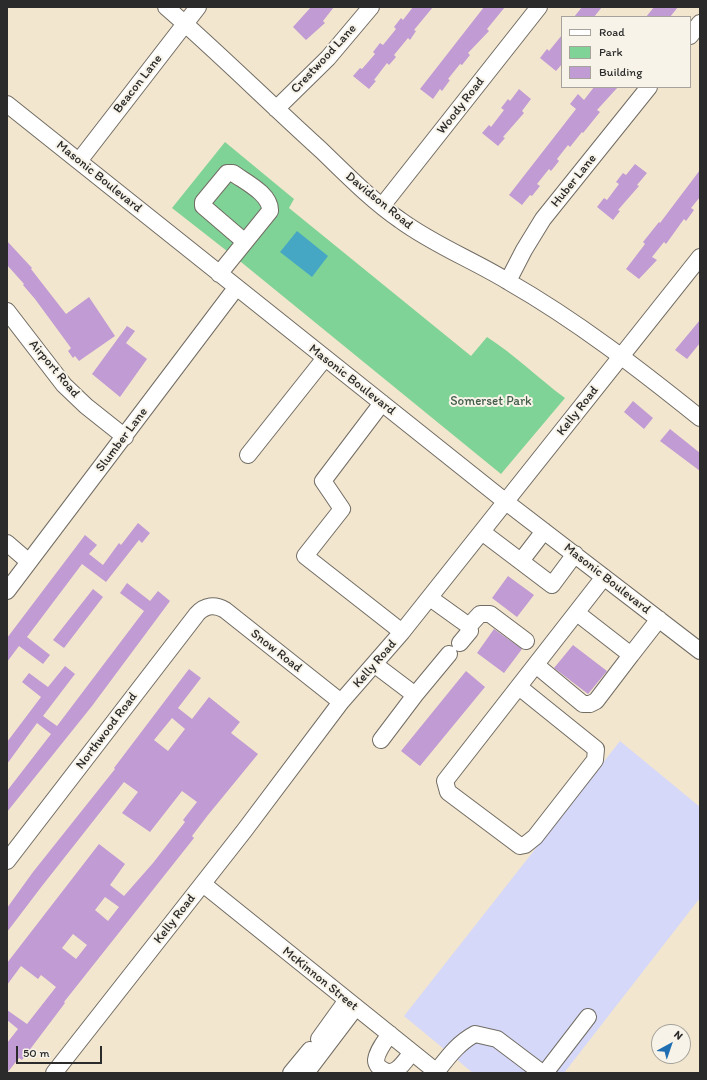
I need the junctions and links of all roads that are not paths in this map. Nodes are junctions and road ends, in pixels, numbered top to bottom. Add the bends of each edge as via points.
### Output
1 (166, 7) edge
2 (198, 7) edge
3 (371, 7) edge
4 (539, 7) edge
5 (700, 23) edge
6 (185, 24) junction
7 (691, 35) edge
8 (648, 88) edge
9 (7, 104) edge
10 (276, 109) junction
11 (79, 161) junction
12 (382, 206) junction
13 (245, 242) dead end
14 (700, 257) edge
15 (219, 274) junction
16 (508, 281) junction
17 (236, 288) junction
18 (7, 311) edge
19 (622, 356) junction
20 (325, 358) junction
21 (382, 403) junction
22 (700, 418) edge
23 (125, 437) junction
24 (248, 455) dead end
25 (506, 502) junction
26 (544, 531) junction
27 (482, 532) junction
28 (7, 543) edge
29 (575, 554) junction
30 (521, 561) junction
31 (29, 562) junction
32 (604, 577) junction
33 (7, 591) edge
34 (430, 598) junction
35 (210, 606) joint
36 (577, 613) junction
37 (659, 619) junction
38 (468, 626) junction
39 (402, 632) junction
40 (526, 641) dead end
41 (700, 651) edge
42 (631, 655) junction
43 (374, 664) junction
44 (536, 665) junction
45 (518, 687) junction
46 (415, 695) junction
47 (341, 702) junction
48 (382, 740) dead end
49 (7, 861) edge
50 (202, 884) junction
51 (351, 1003) junction
52 (588, 1017) dead end
53 (390, 1034) junction
54 (412, 1052) junction
55 (393, 1072) edge
56 (438, 1072) edge
57 (54, 1073) edge
58 (291, 1073) edge
59 (306, 1073) edge
60 (543, 1073) edge

1 - 6 street, Davidson Road
2 - 6 street, Beacon Lane
3 - 10 street, Crestwood Lane via 328,58
4 - 12 street, Woody Road
5 - 7 street
6 - 10 street, Davidson Road
6 - 11 street, Beacon Lane
8 - 16 street, Huber Lane via 543,219 527,243
9 - 11 street, Masonic Boulevard
10 - 12 street, Davidson Road
11 - 15 street, Masonic Boulevard
12 - 16 street, Davidson Road via 424,236
13 - 15 street
14 - 19 street, Kelly Road
15 - 17 street, Masonic Boulevard
16 - 19 street, Davidson Road
17 - 20 street, Masonic Boulevard
17 - 23 street, Slumber Lane
18 - 23 street, Airport Road via 64,385
19 - 22 street, Davidson Road
19 - 25 street, Kelly Road
20 - 21 street, Masonic Boulevard
20 - 24 street
21 - 25 street, Masonic Boulevard
21 - 39 street via 323,481 342,509 305,556
23 - 31 street, Slumber Lane
25 - 26 street, Masonic Boulevard
25 - 27 street, Kelly Road
26 - 29 street, Masonic Boulevard
26 - 30 street
27 - 30 street
27 - 34 street, Kelly Road
28 - 31 street
29 - 30 street via 552,585
29 - 32 street, Masonic Boulevard
31 - 33 street, Slumber Lane
32 - 36 street
32 - 37 street, Masonic Boulevard
34 - 38 street
34 - 39 street, Kelly Road
35 - 47 street, Snow Road via 220,607
35 - 49 street, Northwood Road via 197,614
36 - 42 street
36 - 44 street
37 - 41 street, Masonic Boulevard
37 - 42 street
38 - 40 street via 480,614 490,614
38 - 46 street via 470,631
39 - 43 street, Kelly Road
42 - 44 street via 596,701 590,704 583,704
43 - 46 street
43 - 47 street, Kelly Road
44 - 45 street
45 - 45 street via 445,781 448,792 520,846 535,837 586,772 595,760 596,749
46 - 48 street
47 - 50 street, Kelly Road
50 - 51 street, McKinnon Street
50 - 57 street, Kelly Road
51 - 53 street, McKinnon Street
51 - 58 street
51 - 59 street
52 - 60 street
53 - 54 street, McKinnon Street
53 - 55 street via 376,1060 379,1068
54 - 55 street
54 - 56 street, McKinnon Street
56 - 60 street via 455,1047 475,1034 497,1039

